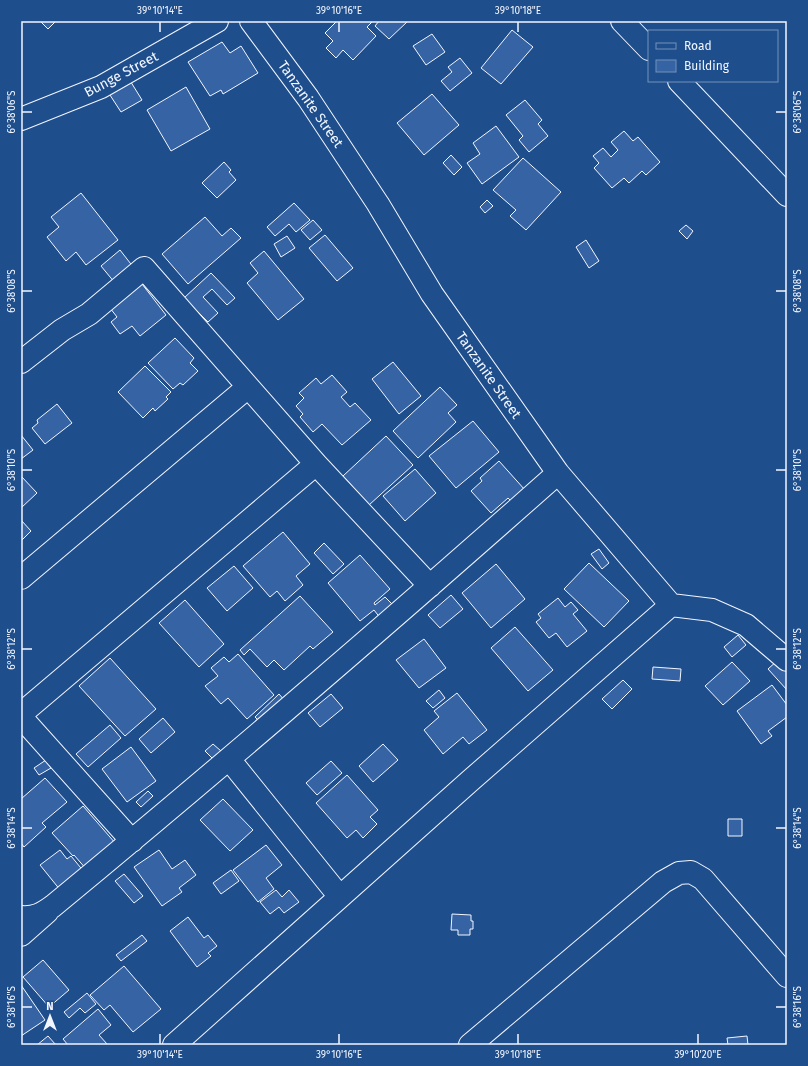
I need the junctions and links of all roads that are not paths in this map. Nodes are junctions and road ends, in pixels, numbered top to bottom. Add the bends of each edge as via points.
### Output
1 (217, 21) edge
2 (251, 21) edge
3 (622, 21) edge
4 (648, 48) edge
5 (680, 82) edge
6 (21, 119) edge
7 (787, 195) edge
8 (21, 362) edge
9 (248, 387) junction
10 (316, 464) junction
11 (558, 473) junction
12 (21, 578) edge
13 (430, 586) junction
14 (671, 605) junction
15 (787, 660) edge
16 (21, 714) edge
17 (21, 717) edge
18 (229, 759) junction
19 (132, 840) junction
20 (340, 897) junction
21 (53, 906) junction
22 (21, 917) edge
23 (21, 935) edge
24 (787, 976) edge
25 (476, 1043) edge
26 (174, 1045) edge

1 - 6 street, Bunge Street via 101,87
2 - 11 street, Tanzanite Street via 308,98 378,204 432,294
3 - 4 street
5 - 7 street
8 - 9 street via 62,330 89,314 144,268
9 - 10 street
9 - 12 street
10 - 13 street
10 - 16 street
11 - 13 street
11 - 14 street, Tanzanite Street
13 - 18 street
14 - 15 street via 712,610 746,625
14 - 20 street
17 - 19 street
18 - 19 street
18 - 20 street
19 - 21 street
20 - 26 street
21 - 22 street via 42,914
21 - 23 street
24 - 25 street via 703,879 691,872 679,873 663,882

